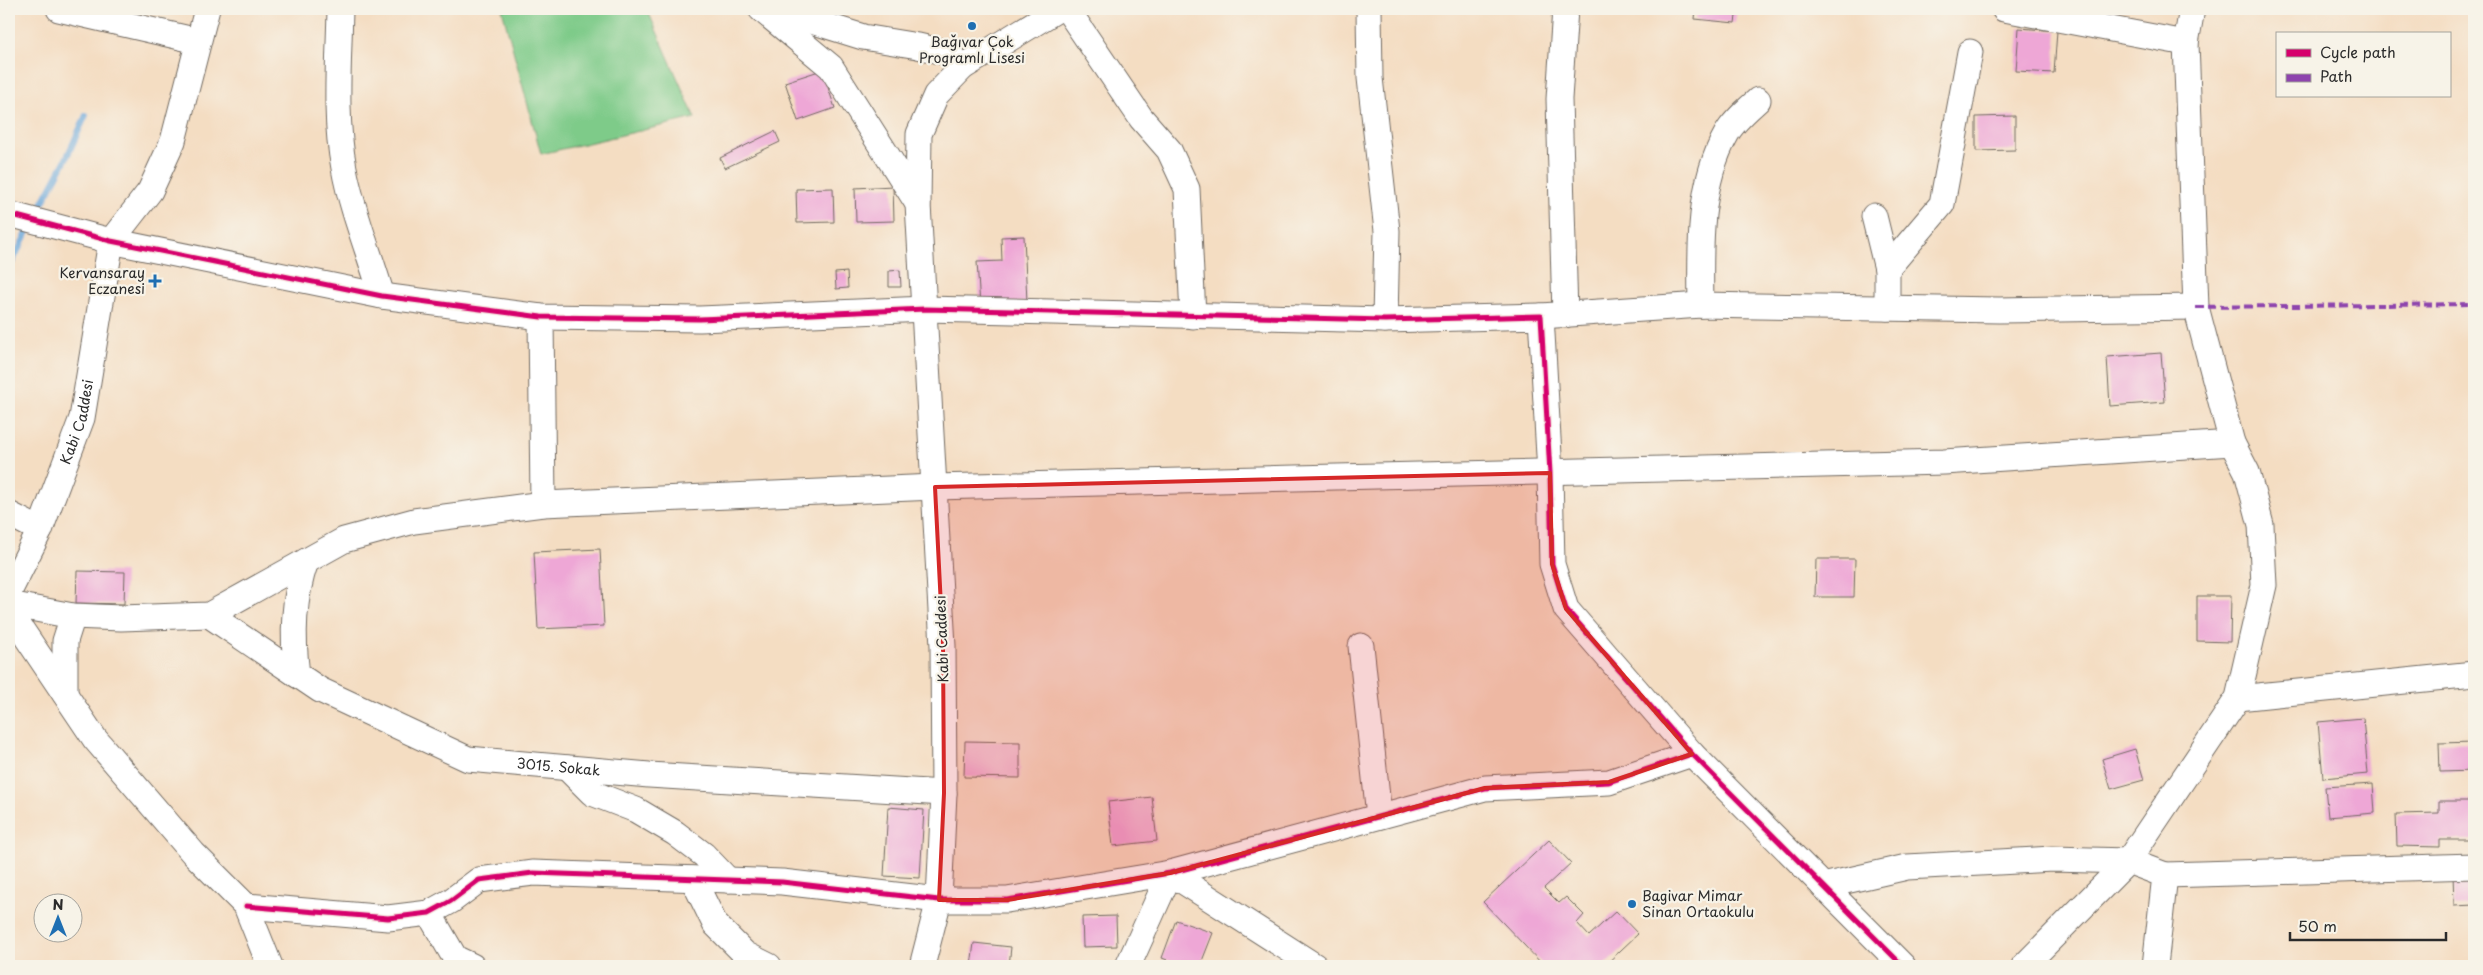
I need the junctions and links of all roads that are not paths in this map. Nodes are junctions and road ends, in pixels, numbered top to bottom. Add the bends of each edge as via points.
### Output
1 (59, 9) edge
2 (207, 9) edge
3 (340, 9) edge
4 (761, 9) edge
5 (773, 9) edge
6 (1058, 9) edge
7 (1067, 9) edge
8 (1369, 9) edge
9 (1565, 9) edge
10 (2004, 9) edge
11 (2192, 9) edge
12 (198, 41) junction
13 (2186, 43) junction
14 (1970, 52) dead end
15 (963, 66) junction
16 (1758, 100) dead end
17 (918, 204) junction
18 (14, 215) edge
19 (1874, 216) dead end
20 (111, 241) junction
21 (1887, 269) junction
22 (382, 296) junction
23 (1701, 305) junction
24 (2196, 306) junction
25 (1887, 308) junction
26 (926, 309) junction
27 (1553, 315) junction
28 (1193, 316) junction
29 (541, 317) junction
30 (1385, 320) junction
31 (2232, 443) junction
32 (1550, 473) junction
33 (935, 487) junction
34 (543, 504) junction
35 (9, 514) edge
36 (40, 530) junction
37 (306, 561) junction
38 (9, 592) edge
39 (9, 604) edge
40 (9, 611) edge
41 (209, 615) junction
42 (73, 616) junction
43 (1361, 646) dead end
44 (2474, 674) edge
45 (297, 675) junction
46 (65, 694) junction
47 (2238, 698) junction
48 (1692, 754) junction
49 (567, 768) junction
50 (944, 793) junction
51 (1379, 816) junction
52 (2128, 861) junction
53 (2474, 866) edge
54 (1170, 873) junction
55 (2165, 875) junction
56 (693, 879) junction
57 (728, 880) junction
58 (1822, 886) junction
59 (939, 900) junction
60 (246, 906) junction
61 (429, 913) junction
62 (462, 964) edge
63 (270, 966) edge
64 (769, 966) edge
65 (922, 966) edge
66 (1128, 966) edge
67 (1315, 966) edge
68 (1902, 966) edge
69 (2024, 966) edge
70 (2155, 966) edge

1 - 12 street
2 - 12 street
3 - 22 street via 341,154
4 - 17 street via 831,67
5 - 15 street via 863,37 948,53
6 - 15 street, Kabi Caddesi
7 - 28 street via 1141,118 1169,150 1187,190
8 - 30 street via 1370,78 1387,231
9 - 27 street
10 - 13 street
11 - 13 street
12 - 20 street via 173,141 150,190
13 - 24 street
14 - 21 street via 1942,204
15 - 17 street, Kabi Caddesi via 936,95 919,134
16 - 23 street via 1727,133 1710,175 1700,242
17 - 26 street, Kabi Caddesi
18 - 20 street
19 - 21 street
20 - 22 street
20 - 36 street, Kabi Caddesi via 82,418
21 - 25 street
22 - 29 street
23 - 25 street
23 - 27 street
24 - 25 street via 1999,310
24 - 31 street
26 - 28 street
26 - 29 street via 700,319
26 - 33 street, Kabi Caddesi
27 - 30 street
27 - 32 street
28 - 30 street
29 - 34 street
31 - 32 street via 1944,462
31 - 47 street via 2247,472 2261,525 2264,585
32 - 33 street
32 - 48 street via 1552,564 1566,610
33 - 34 street
33 - 50 street, Kabi Caddesi via 943,646
34 - 37 street via 414,521 344,540
35 - 36 street
36 - 38 street, Kabi Caddesi
37 - 41 street
37 - 45 street via 295,604 293,642
39 - 42 street
40 - 46 street
41 - 42 street
41 - 45 street, 3015. Sokak
42 - 46 street via 65,641
43 - 51 street
44 - 47 street
45 - 49 street, 3015. Sokak via 320,690 468,759
46 - 60 street via 94,739 193,853
47 - 52 street
48 - 51 street via 1609,782 1485,788
48 - 58 street
49 - 50 street, 3015. Sokak
49 - 57 street via 592,793 636,810 675,833 704,855
50 - 59 street, Kabi Caddesi
51 - 54 street
52 - 55 street
52 - 58 street via 2052,859 1906,867
52 - 69 street
53 - 55 street
54 - 59 street via 1007,900
54 - 66 street
54 - 67 street
55 - 70 street
56 - 57 street
56 - 61 street via 534,873 479,880
56 - 64 street via 715,924 744,954
57 - 59 street via 782,882
58 - 68 street
59 - 65 street, Kabi Caddesi
60 - 61 street via 388,918
60 - 63 street
61 - 62 street

